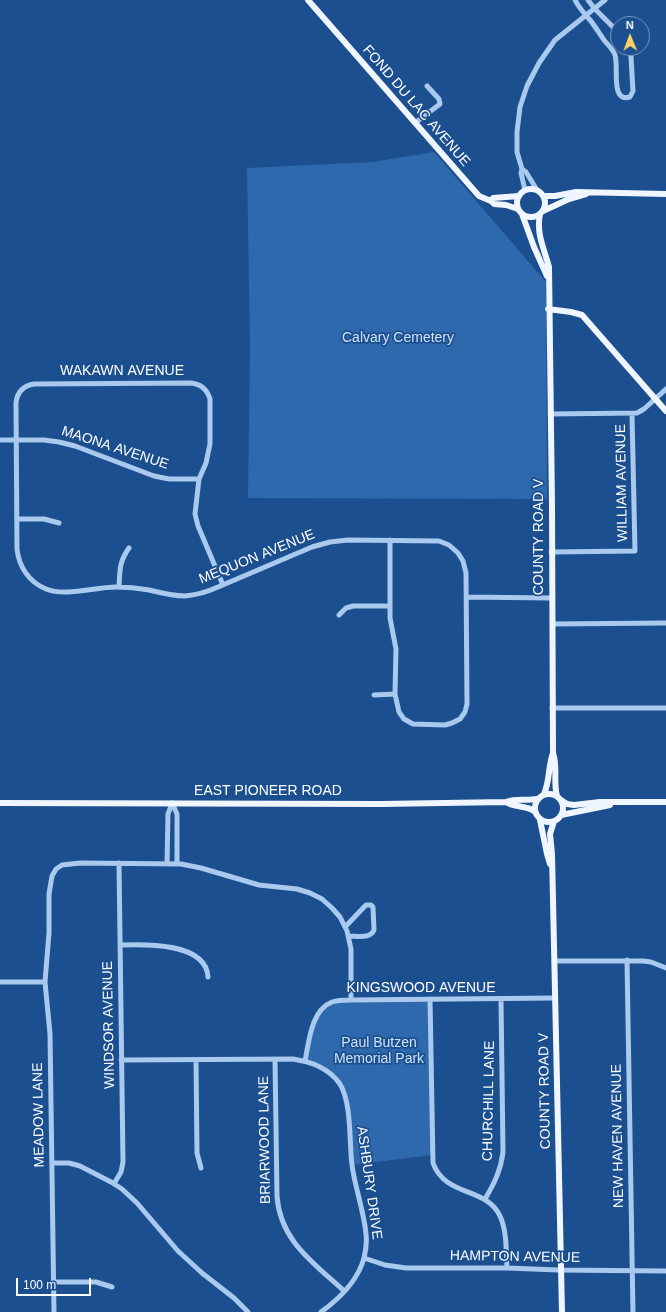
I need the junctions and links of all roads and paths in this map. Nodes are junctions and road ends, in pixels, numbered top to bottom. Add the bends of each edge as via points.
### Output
1 (308, 0) edge
2 (575, 0) edge
3 (588, 0) edge
4 (605, 0) edge
5 (594, 8) junction
6 (586, 15) junction
7 (610, 24) edge
8 (610, 47) edge
9 (614, 56) edge
10 (631, 56) edge
11 (427, 86) dead end
12 (415, 123) junction
13 (522, 169) junction
14 (525, 190) junction
15 (537, 190) junction
16 (588, 193) junction
17 (666, 194) edge
18 (519, 196) junction
19 (543, 196) junction
20 (491, 201) junction
21 (520, 211) junction
22 (542, 213) junction
23 (548, 277) junction
24 (548, 309) junction
25 (666, 389) edge
26 (655, 399) junction
27 (666, 411) edge
28 (550, 414) junction
29 (632, 414) junction
30 (0, 440) edge
31 (17, 440) junction
32 (199, 479) junction
33 (17, 519) junction
34 (59, 523) dead end
35 (390, 540) junction
36 (129, 548) dead end
37 (551, 552) junction
38 (224, 585) junction
39 (119, 587) junction
40 (467, 597) junction
41 (551, 598) junction
42 (390, 606) junction
43 (339, 615) dead end
44 (666, 623) edge
45 (552, 624) junction
46 (395, 694) junction
47 (374, 695) dead end
48 (552, 708) junction
49 (666, 708) edge
50 (553, 753) junction
51 (544, 794) junction
52 (559, 798) junction
53 (537, 799) junction
54 (506, 802) junction
55 (630, 802) junction
56 (666, 802) edge
57 (0, 803) edge
58 (172, 803) junction
59 (534, 811) junction
60 (561, 815) junction
61 (540, 820) junction
62 (554, 821) junction
63 (119, 863) junction
64 (168, 864) junction
65 (177, 864) junction
66 (552, 870) junction
67 (345, 927) junction
68 (349, 936) junction
69 (120, 945) junction
70 (627, 960) junction
71 (555, 961) junction
72 (666, 968) edge
73 (208, 977) dead end
74 (0, 982) edge
75 (45, 982) junction
76 (555, 998) junction
77 (501, 999) junction
78 (351, 1000) junction
79 (430, 1000) junction
80 (276, 1059) junction
81 (121, 1060) junction
82 (196, 1060) junction
83 (305, 1061) junction
84 (52, 1163) junction
85 (201, 1168) dead end
86 (113, 1182) junction
87 (485, 1199) junction
88 (364, 1258) junction
89 (507, 1268) junction
90 (561, 1270) junction
91 (632, 1270) junction
92 (666, 1271) edge
93 (53, 1282) junction
94 (112, 1287) dead end
95 (344, 1291) junction
96 (54, 1312) edge
97 (248, 1312) edge
98 (321, 1312) edge
99 (562, 1312) edge
100 (633, 1312) edge

1 - 12 main road, FOND DU LAC AVENUE
2 - 6 street
3 - 5 street
4 - 5 street
5 - 6 street
5 - 7 street
6 - 8 street
6 - 13 street via 552,44 527,86 517,127 517,150
9 - 10 street via 617,92 624,99 630,97 633,91
11 - 12 street via 439,99 440,104
12 - 20 main road, FOND DU LAC AVENUE via 479,196
13 - 14 street via 520,173
13 - 15 street
14 - 15 main road
14 - 18 main road
15 - 19 main road
16 - 17 main road
16 - 19 main road
16 - 22 main road
18 - 20 main road via 493,198
18 - 21 main road via 517,204
19 - 22 main road via 546,203
20 - 21 main road, FOND DU LAC AVENUE
21 - 22 main road via 529,217
21 - 23 main road
22 - 23 main road via 538,232 548,267
23 - 24 main road, COUNTY ROAD V
24 - 26 main road via 582,316
24 - 28 main road, COUNTY ROAD V
25 - 26 street
26 - 27 main road
26 - 29 street via 644,409
28 - 29 street
28 - 37 main road, COUNTY ROAD V
29 - 37 street, WILLIAM AVENUE via 634,551
30 - 31 street, MAONA AVENUE
31 - 32 street, MAONA AVENUE via 65,443 154,476
31 - 32 street, WAKAWN AVENUE via 17,398 21,390 30,385 196,384 206,390 210,402 210,449
31 - 33 street, MEQUON AVENUE
32 - 38 street, WAKAWN AVENUE via 196,520
33 - 34 street via 44,519
33 - 39 street, MEQUON AVENUE via 17,549 20,561 27,575 39,585 61,592
35 - 38 street, MEQUON AVENUE via 344,540 324,543
35 - 40 street, MEQUON AVENUE via 435,540 452,548 465,566
35 - 42 street, MEQUON AVENUE
36 - 39 street via 120,564
37 - 41 main road, COUNTY ROAD V
38 - 39 street, MEQUON AVENUE via 203,593 182,596
40 - 41 street
40 - 46 street, MEQUON AVENUE via 467,701 463,715 449,724 413,724 400,714
41 - 45 main road, COUNTY ROAD V
42 - 43 street via 353,606 346,608
42 - 46 street, MEQUON AVENUE via 390,626 396,649
44 - 45 street
45 - 48 main road, COUNTY ROAD V
46 - 47 street
48 - 49 street
48 - 50 main road, COUNTY ROAD V
50 - 51 main road
50 - 52 main road, COUNTY ROAD V via 556,762 555,787
51 - 52 main road via 549,793
51 - 53 main road
52 - 55 main road via 567,804 574,805
52 - 60 main road via 563,807
53 - 54 main road
53 - 59 main road
54 - 58 main road, EAST PIONEER ROAD
54 - 59 main road, EAST PIONEER ROAD
55 - 56 main road
55 - 60 main road
57 - 58 main road, EAST PIONEER ROAD
58 - 64 street via 168,814
58 - 65 street via 176,814
59 - 61 main road
60 - 62 main road
61 - 62 main road
61 - 66 main road, COUNTY ROAD V
62 - 66 main road, COUNTY ROAD V via 550,834
63 - 64 street
63 - 69 street, WINDSOR AVENUE
63 - 75 street, MEADOW LANE via 80,863 58,867 54,872 50,883
64 - 65 street
65 - 67 street via 201,868 258,885 308,892 329,905
66 - 71 main road, COUNTY ROAD V
67 - 68 street
67 - 68 street via 366,905 373,907 373,933 367,936
68 - 78 street
69 - 73 street via 182,950 192,954 203,964 208,971
69 - 81 street, WINDSOR AVENUE
70 - 71 street
70 - 72 street via 651,962
70 - 91 street, NEW HAVEN AVENUE
71 - 76 main road, COUNTY ROAD V
74 - 75 street
75 - 84 street, MEADOW LANE via 50,1034
76 - 77 street, KINGSWOOD AVENUE
76 - 90 main road, COUNTY ROAD V
77 - 79 street, KINGSWOOD AVENUE
77 - 87 street, CHURCHILL LANE via 504,1152 497,1178
78 - 79 street, KINGSWOOD AVENUE
78 - 83 street, KINGSWOOD AVENUE via 333,1001 322,1009 314,1021
79 - 87 street via 433,1163 446,1182
80 - 82 street, ASHBURY DRIVE
80 - 83 street, ASHBURY DRIVE
80 - 95 street, BRIARWOOD LANE via 277,1196 280,1218 298,1248
81 - 82 street, ASHBURY DRIVE
81 - 86 street, WINDSOR AVENUE via 123,1165 119,1176
82 - 85 street via 197,1153
83 - 88 street, ASHBURY DRIVE via 329,1072 346,1097 352,1165 366,1231
84 - 86 street via 80,1166
84 - 93 street, MEADOW LANE
86 - 97 street via 133,1199 178,1251
87 - 89 street via 498,1211 501,1219 505,1232
88 - 89 street, HAMPTON AVENUE via 406,1268
88 - 95 street, ASHBURY DRIVE via 357,1275
89 - 90 street, HAMPTON AVENUE
90 - 91 street, HAMPTON AVENUE
90 - 99 main road, COUNTY ROAD V
91 - 92 street, HAMPTON AVENUE
91 - 100 street, NEW HAVEN AVENUE
93 - 94 street via 96,1282
93 - 96 street, MEADOW LANE
95 - 98 street, ASHBURY DRIVE

